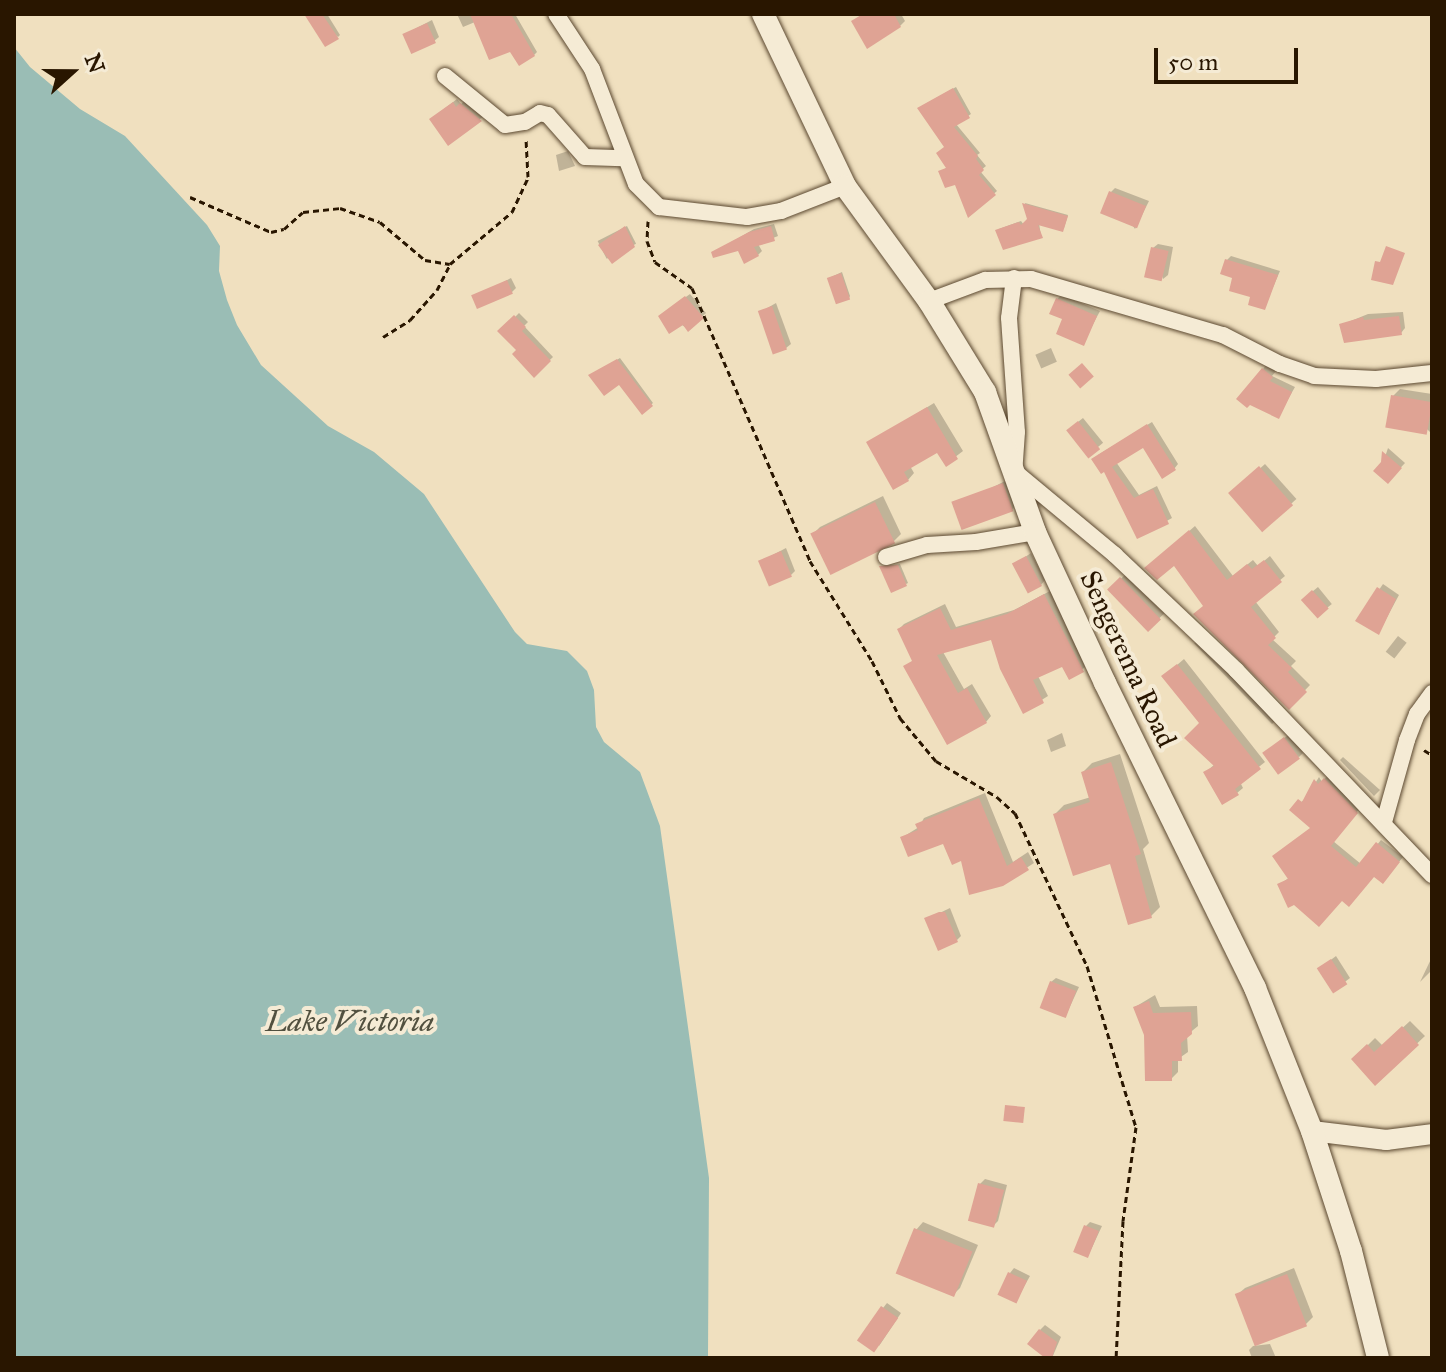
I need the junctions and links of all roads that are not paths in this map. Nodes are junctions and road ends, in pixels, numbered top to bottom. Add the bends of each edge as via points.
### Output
1 (556, 14) edge
2 (763, 14) edge
3 (445, 76) dead end
4 (623, 158) junction
5 (845, 186) junction
6 (1014, 278) junction
7 (929, 301) junction
8 (1432, 373) edge
9 (1014, 471) junction
10 (1035, 532) junction
11 (886, 557) dead end
12 (1432, 693) edge
13 (1384, 822) junction
14 (1432, 875) edge
15 (1312, 1131) junction
16 (1432, 1134) edge
17 (1378, 1358) edge

1 - 4 street via 592,69
2 - 5 main road, Sengerema Road
3 - 4 street via 505,125 548,115 585,157
4 - 5 street via 636,184 652,202 669,210 747,217 781,211
5 - 7 main road, Sengerema Road
6 - 7 street via 985,280
6 - 8 street via 1223,335 1314,376 1376,379
6 - 9 street via 1009,310 1017,432
7 - 9 main road, Sengerema Road via 985,392
9 - 10 main road, Sengerema Road
9 - 13 street via 1115,555
10 - 11 street via 927,545
10 - 15 main road, Sengerema Road via 1255,988
12 - 13 street via 1407,740
13 - 14 street
15 - 16 street via 1386,1140
15 - 17 main road, Sengerema Road

